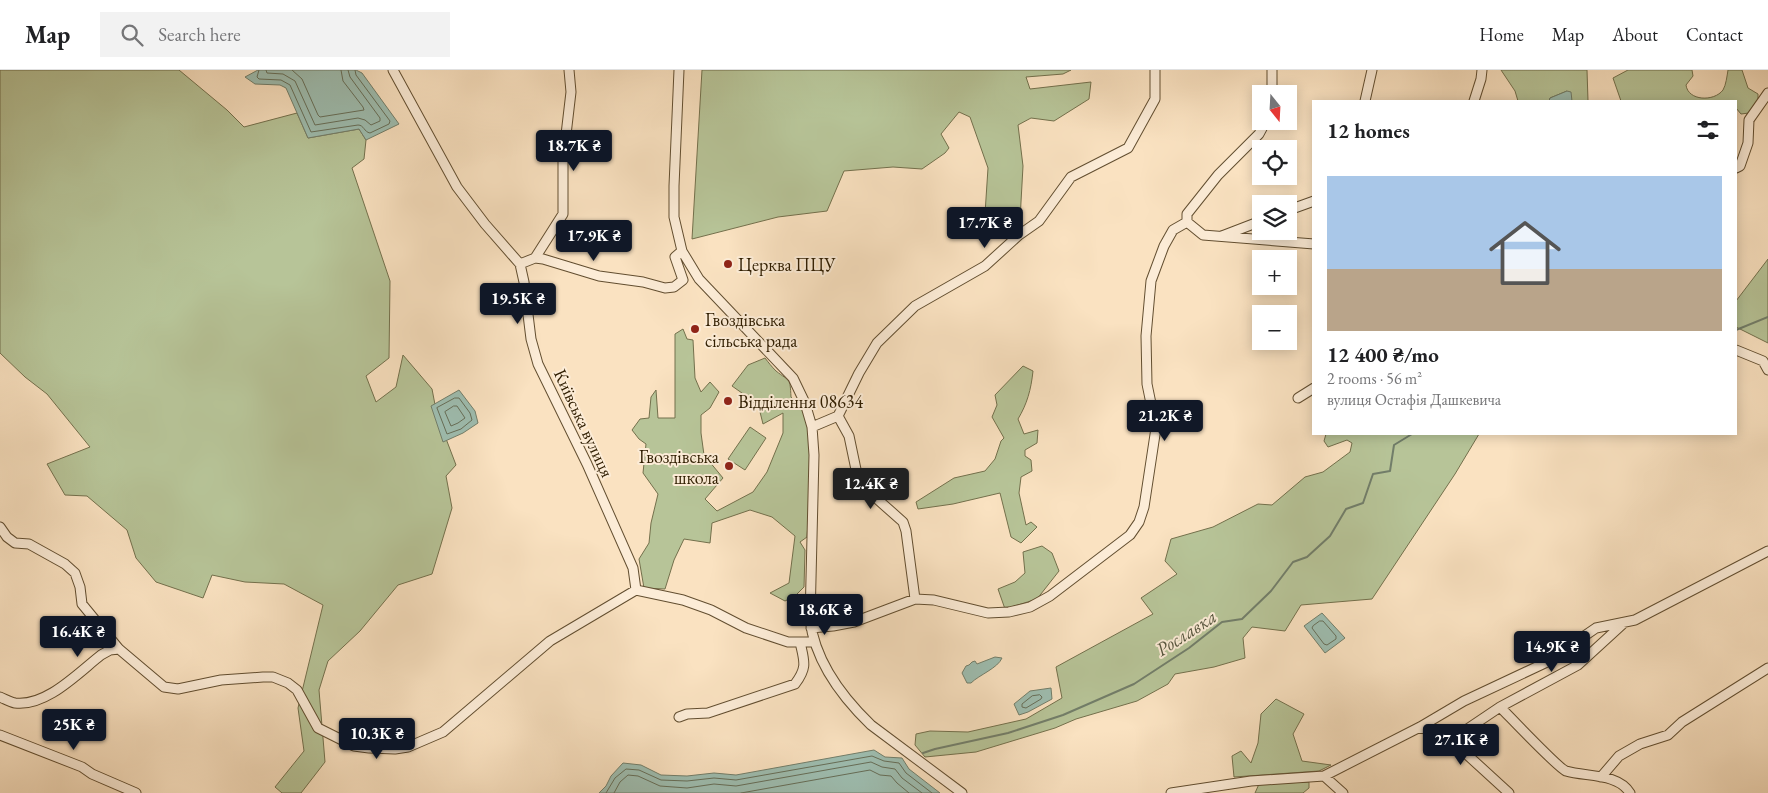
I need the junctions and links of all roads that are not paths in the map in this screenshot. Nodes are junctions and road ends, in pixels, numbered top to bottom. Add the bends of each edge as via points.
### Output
1 (393, 70) edge
2 (570, 70) edge
3 (679, 70) edge
4 (1155, 70) edge
5 (1272, 70) edge
6 (1372, 70) edge
7 (1482, 70) edge
8 (1272, 85) edge
9 (1768, 93) edge
10 (1365, 100) edge
11 (1474, 100) edge
12 (1261, 130) edge
13 (1737, 168) edge
14 (1312, 202) edge
15 (1297, 207) edge
16 (1188, 222) junction
17 (1252, 225) edge
18 (1220, 237) junction
19 (1312, 244) edge
20 (682, 252) junction
21 (535, 258) junction
22 (520, 264) junction
23 (1737, 350) edge
24 (1768, 370) edge
25 (1312, 389) edge
26 (1298, 398) dead end
27 (838, 416) junction
28 (812, 427) junction
29 (0, 527) edge
30 (1768, 551) edge
31 (636, 590) junction
32 (914, 599) junction
33 (1625, 622) junction
34 (811, 628) junction
35 (800, 642) junction
36 (814, 642) junction
37 (119, 649) junction
38 (1768, 668) edge
39 (0, 697) edge
40 (1500, 707) junction
41 (680, 717) dead end
42 (1420, 727) junction
43 (0, 735) edge
44 (1451, 740) junction
45 (1324, 776) junction
46 (1600, 777) junction
47 (136, 793) edge
48 (962, 793) edge
49 (1171, 793) edge
50 (1343, 793) edge
51 (1509, 793) edge
52 (1630, 793) edge

1 - 22 street, Київська вулиця via 457,187
2 - 21 street via 571,92 563,160 563,214
3 - 20 street via 674,217
4 - 27 street via 1155,99 1128,148 1070,177 1039,221 984,266 916,306 877,343
5 - 8 street
6 - 10 street
7 - 11 street
9 - 13 street via 1749,120 1748,143
12 - 16 street via 1218,175 1187,214
14 - 15 street
16 - 18 street via 1203,235
16 - 32 street via 1174,230 1164,246 1151,281 1146,384 1156,428 1144,507 1130,536 1050,596 1030,607 988,613 934,600
17 - 18 street
18 - 19 street
20 - 21 street via 675,257 683,280 664,288 599,276
20 - 28 street via 699,279 793,378
21 - 22 street
22 - 31 street, Київська вулиця via 538,364 633,568
23 - 24 street via 1763,361
25 - 26 street
27 - 28 street
27 - 32 street via 849,436 858,479 903,522
28 - 34 street
29 - 37 street via 15,544 30,544 76,573 82,604
30 - 33 street via 1635,620
31 - 35 street via 683,600 746,628 788,642
31 - 37 street via 550,641 443,732 419,744 395,749 354,746 318,728 297,690 288,683 263,677 221,680 178,689 164,687
32 - 34 street via 854,622
33 - 40 street via 1578,665
33 - 42 street via 1596,628 1546,663 1464,700
34 - 36 street
35 - 36 street
35 - 41 street via 804,673 796,684 708,713
36 - 48 street via 829,674 860,714
37 - 39 street via 101,654 49,695 33,702 14,703
38 - 46 street via 1682,722 1668,735 1640,744 1619,756
40 - 44 street
40 - 46 street via 1564,770
42 - 44 street
42 - 45 street
43 - 47 street via 82,767
44 - 51 street
45 - 49 street via 1251,781
45 - 50 street
46 - 52 street via 1625,786

